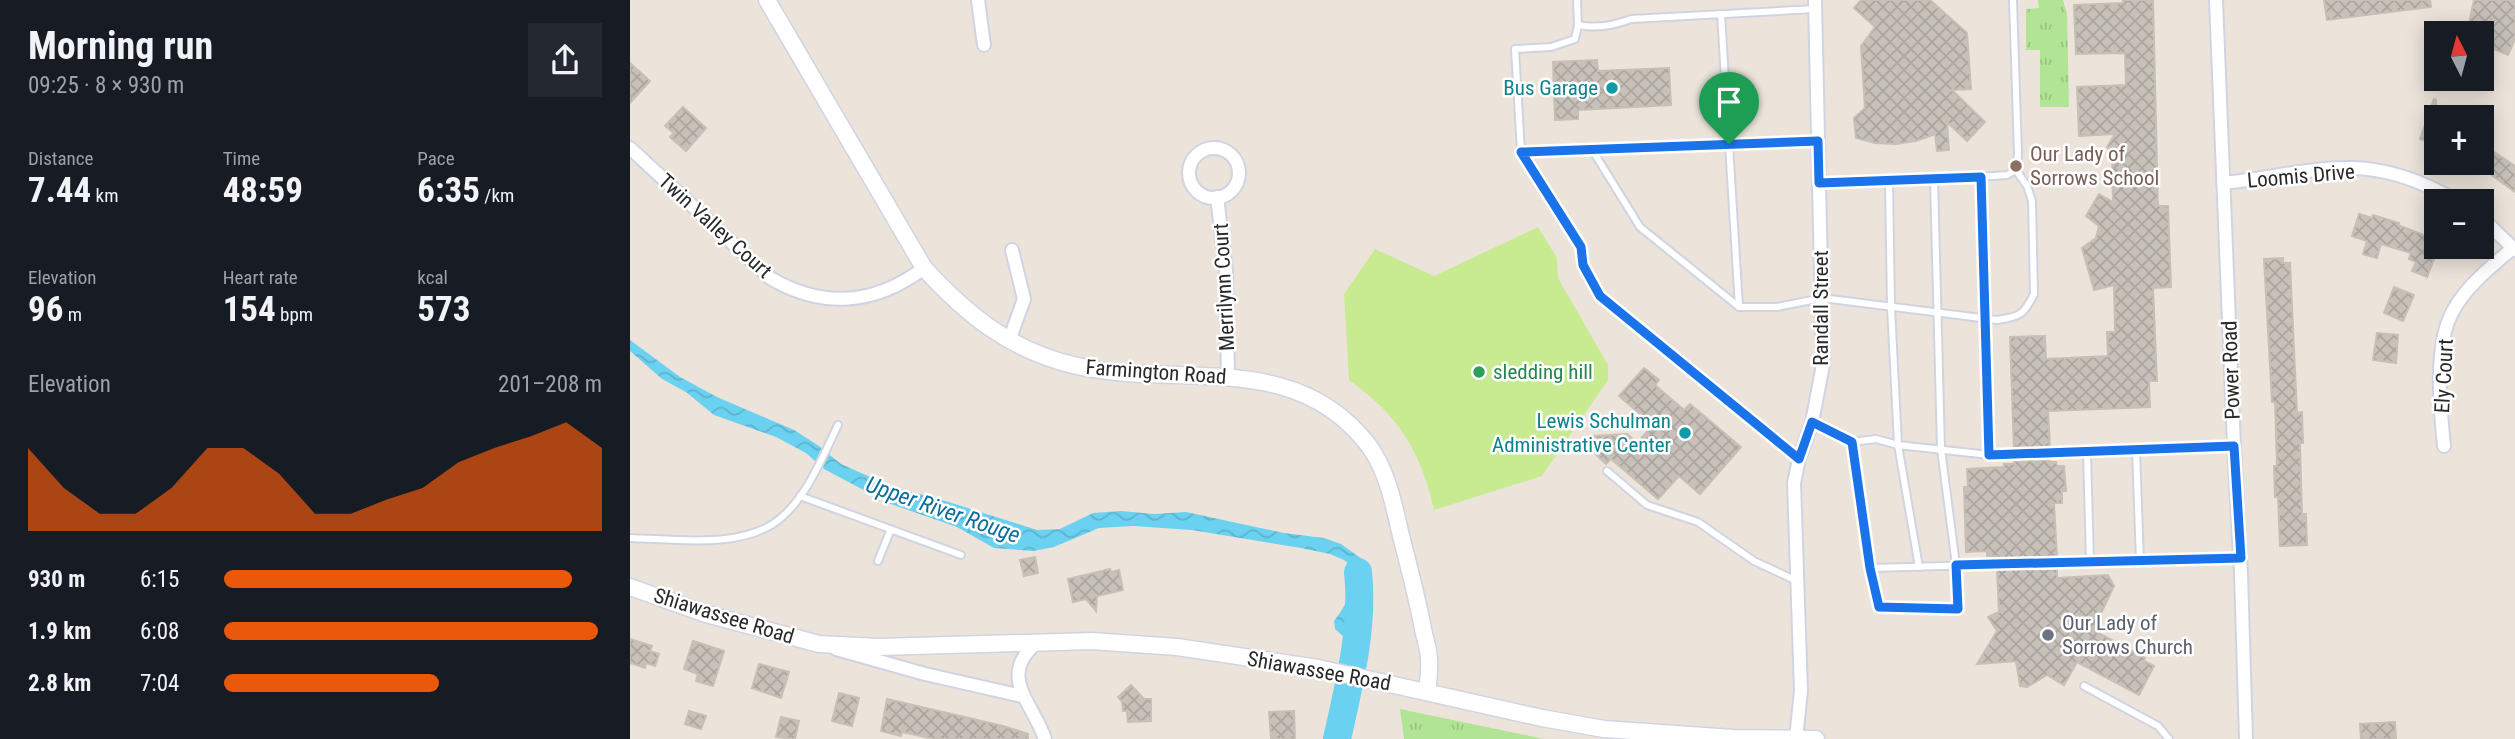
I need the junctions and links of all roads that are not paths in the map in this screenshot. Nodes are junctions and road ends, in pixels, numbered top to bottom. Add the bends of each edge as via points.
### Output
1 (767, 0) edge
2 (978, 0) edge
3 (1577, 0) edge
4 (2013, 0) edge
5 (2216, 0) edge
6 (1815, 5) edge
7 (1721, 14) junction
8 (1578, 25) junction
9 (984, 45) dead end
10 (1818, 141) junction
11 (1729, 144) junction
12 (630, 148) edge
13 (1591, 148) junction
14 (1521, 152) junction
15 (2016, 170) junction
16 (1981, 177) junction
17 (1934, 179) junction
18 (1889, 180) junction
19 (1819, 183) junction
20 (2223, 183) junction
21 (2435, 189) edge
22 (1217, 197) junction
23 (2494, 230) edge
24 (2514, 249) edge
25 (1012, 250) dead end
26 (924, 268) junction
27 (1822, 298) junction
28 (1739, 307) junction
29 (1891, 307) junction
30 (1937, 313) junction
31 (1986, 319) junction
32 (1009, 341) junction
33 (1228, 377) junction
34 (1812, 422) junction
35 (838, 425) dead end
36 (1852, 442) junction
37 (1898, 445) junction
38 (2234, 446) junction
39 (2444, 446) dead end
40 (1941, 449) junction
41 (2136, 450) junction
42 (2087, 452) junction
43 (1989, 455) junction
44 (1799, 459) junction
45 (1607, 471) dead end
46 (800, 496) junction
47 (891, 529) junction
48 (630, 538) edge
49 (961, 555) dead end
50 (2241, 558) junction
51 (877, 561) dead end
52 (2140, 561) junction
53 (2090, 562) junction
54 (1956, 565) junction
55 (1919, 567) junction
56 (1870, 568) junction
57 (1797, 582) junction
58 (630, 587) edge
59 (1038, 642) junction
60 (819, 644) junction
61 (2084, 687) dead end
62 (1427, 692) junction
63 (1022, 696) junction
64 (1604, 734) edge
65 (1796, 738) edge
66 (1045, 739) edge
67 (1816, 739) edge
68 (2169, 739) edge
69 (2246, 739) edge

1 - 26 street, Farmington Road
2 - 9 street
3 - 8 lane
4 - 15 lane
5 - 20 street, Power Road
6 - 7 lane
6 - 10 street, Randall Street
7 - 8 lane
7 - 11 lane
8 - 14 lane via 1575,39 1564,45 1515,50
10 - 11 lane
10 - 19 street, Randall Street
11 - 13 lane
11 - 28 lane
12 - 26 street, Twin Valley Court via 770,278 787,288 828,299 853,299 880,293
13 - 14 lane
13 - 28 lane via 1640,227
14 - 44 lane via 1581,247 1583,265 1600,296
15 - 16 lane
15 - 31 lane via 2032,201 2034,295 2017,317
16 - 17 lane
16 - 31 lane
17 - 18 lane
17 - 30 lane
18 - 19 lane
18 - 29 lane
19 - 27 street, Randall Street
20 - 21 street, Loomis Drive via 2355,168 2422,182
20 - 38 street, Power Road
22 - 22 street via 1237,183 1238,166 1228,152 1212,148 1197,154 1189,175 1201,194
22 - 33 street, Merrilynn Court via 1226,271
23 - 24 street
24 - 39 street, Ely Court via 2470,286 2451,313 2440,384
25 - 32 street via 1024,299
26 - 32 street, Farmington Road via 958,305
27 - 28 lane via 1777,307
27 - 29 lane
27 - 34 street, Randall Street via 1823,365
29 - 30 lane
29 - 37 lane
30 - 31 lane
30 - 40 lane
31 - 43 lane
32 - 33 street, Farmington Road via 1041,356 1108,371
33 - 62 street, Farmington Road via 1306,393 1344,420 1370,447 1389,486 1415,588 1429,660
34 - 36 lane
34 - 44 street, Randall Street
35 - 46 lane
36 - 37 lane via 1876,439
36 - 56 lane
37 - 40 lane
37 - 55 lane
38 - 41 lane
38 - 50 street, Power Road
40 - 43 lane
40 - 54 lane
41 - 42 lane
41 - 52 lane
42 - 43 lane
42 - 53 lane
44 - 57 street, Randall Street via 1794,483
45 - 57 lane via 1647,505 1698,522 1754,561
46 - 47 lane
46 - 48 lane via 781,518 758,532 730,539
47 - 49 lane
47 - 51 lane
50 - 52 lane
50 - 69 street, Power Road
52 - 53 lane
53 - 54 lane
54 - 55 lane
54 - 56 lane via 1958,609 1879,607
55 - 56 lane
57 - 65 street, Randall Street via 1801,691
58 - 60 street, Shiawassee Road via 706,614
59 - 60 street, Shiawassee Road via 879,647
59 - 62 street, Shiawassee Road via 1177,647 1318,668
59 - 63 street via 1020,662
60 - 63 street, Shiawassee Road
61 - 68 lane via 2158,726
62 - 64 street, Shiawassee Road
63 - 66 street
64 - 65 street, Shiawassee Road
65 - 67 street, Shiawassee Road

